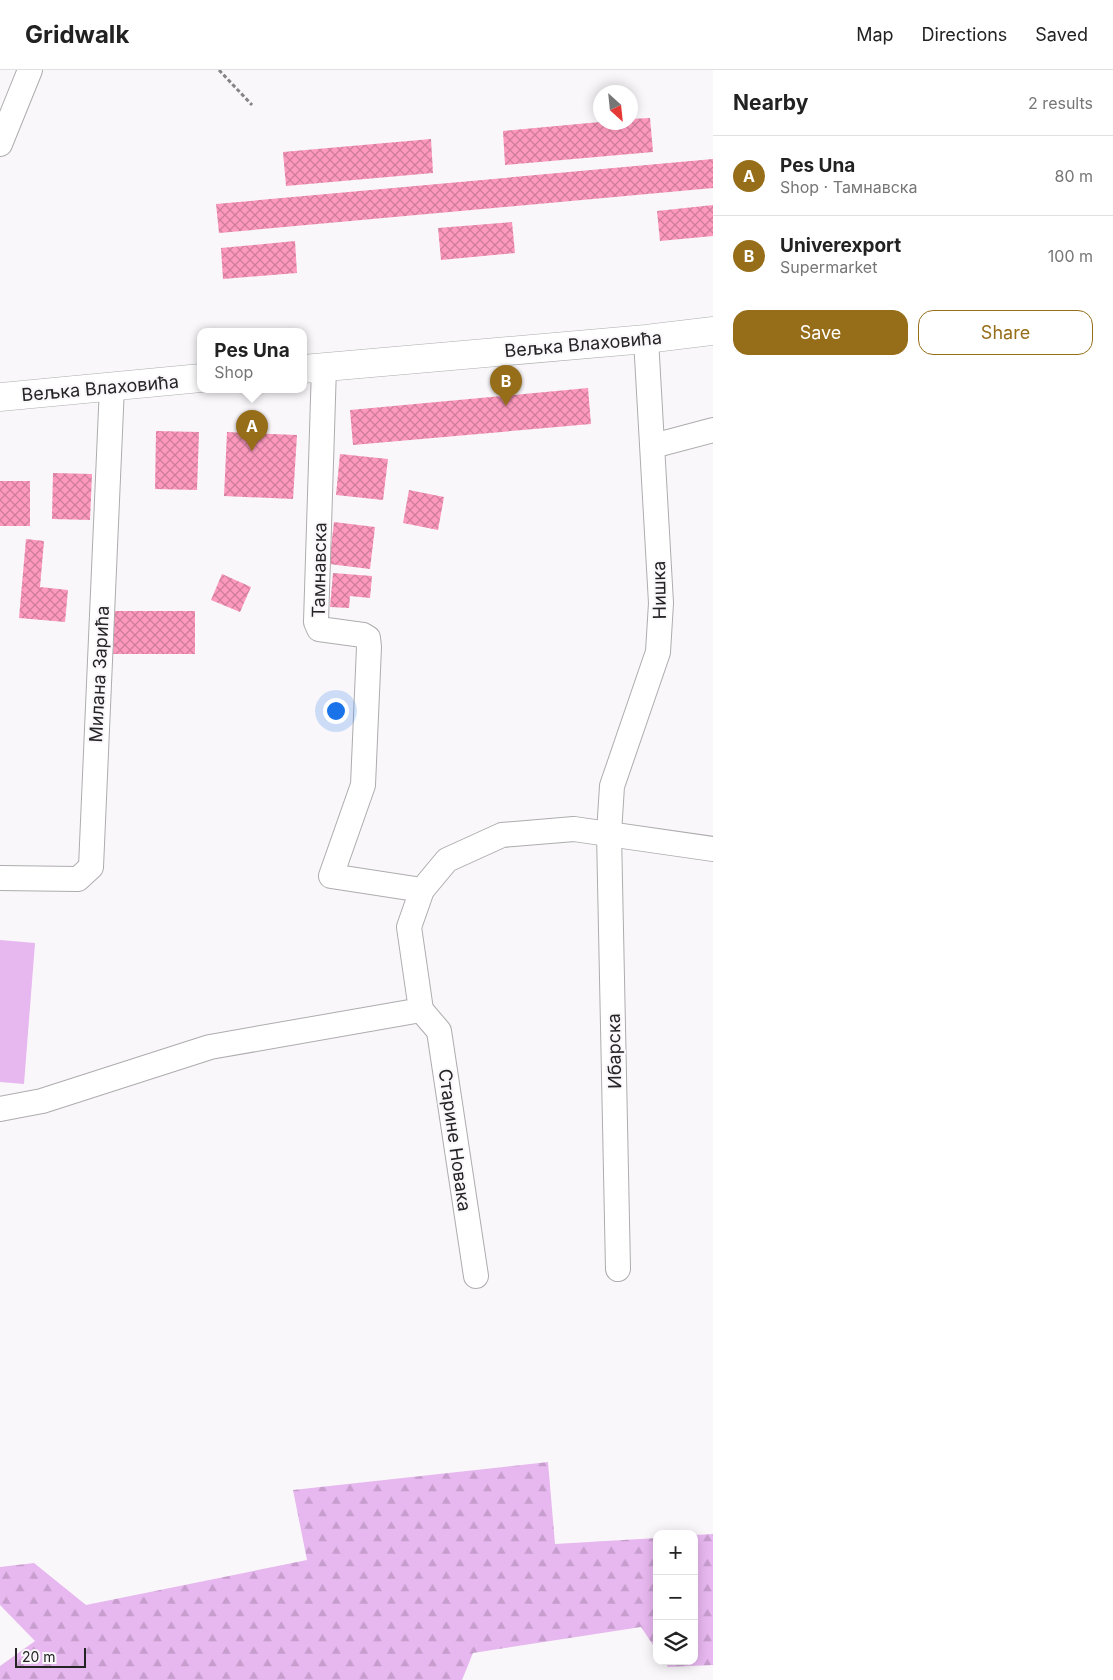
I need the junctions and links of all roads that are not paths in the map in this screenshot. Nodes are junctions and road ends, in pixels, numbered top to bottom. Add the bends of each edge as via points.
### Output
1 (30, 70) edge
2 (0, 144) edge
3 (713, 331) edge
4 (646, 339) junction
5 (314, 368) edge
6 (197, 378) edge
7 (112, 386) junction
8 (0, 397) edge
9 (713, 430) edge
10 (652, 446) junction
11 (609, 833) junction
12 (713, 849) edge
13 (0, 878) edge
14 (422, 890) junction
15 (421, 1010) junction
16 (0, 1110) edge
17 (618, 1269) dead end
18 (476, 1276) dead end

1 - 2 street
3 - 4 street, Вељка Влаховића
4 - 5 street, Вељка Влаховића
4 - 10 street, Нишка
5 - 14 street, Тамнавска via 316,622 319,629 363,635 368,638 369,647 363,785 331,876
6 - 7 street, Вељка Влаховића
7 - 8 street, Вељка Влаховића
7 - 13 street, Милана Зарића via 91,867 78,879
9 - 10 street
10 - 11 street, Нишка via 661,603 658,652 612,786
11 - 12 street
11 - 14 street via 574,829 502,835 446,860
11 - 17 street, Ибарска
14 - 15 street via 409,928
15 - 16 street via 210,1047 42,1101
15 - 18 street, Старине Новака via 439,1032

